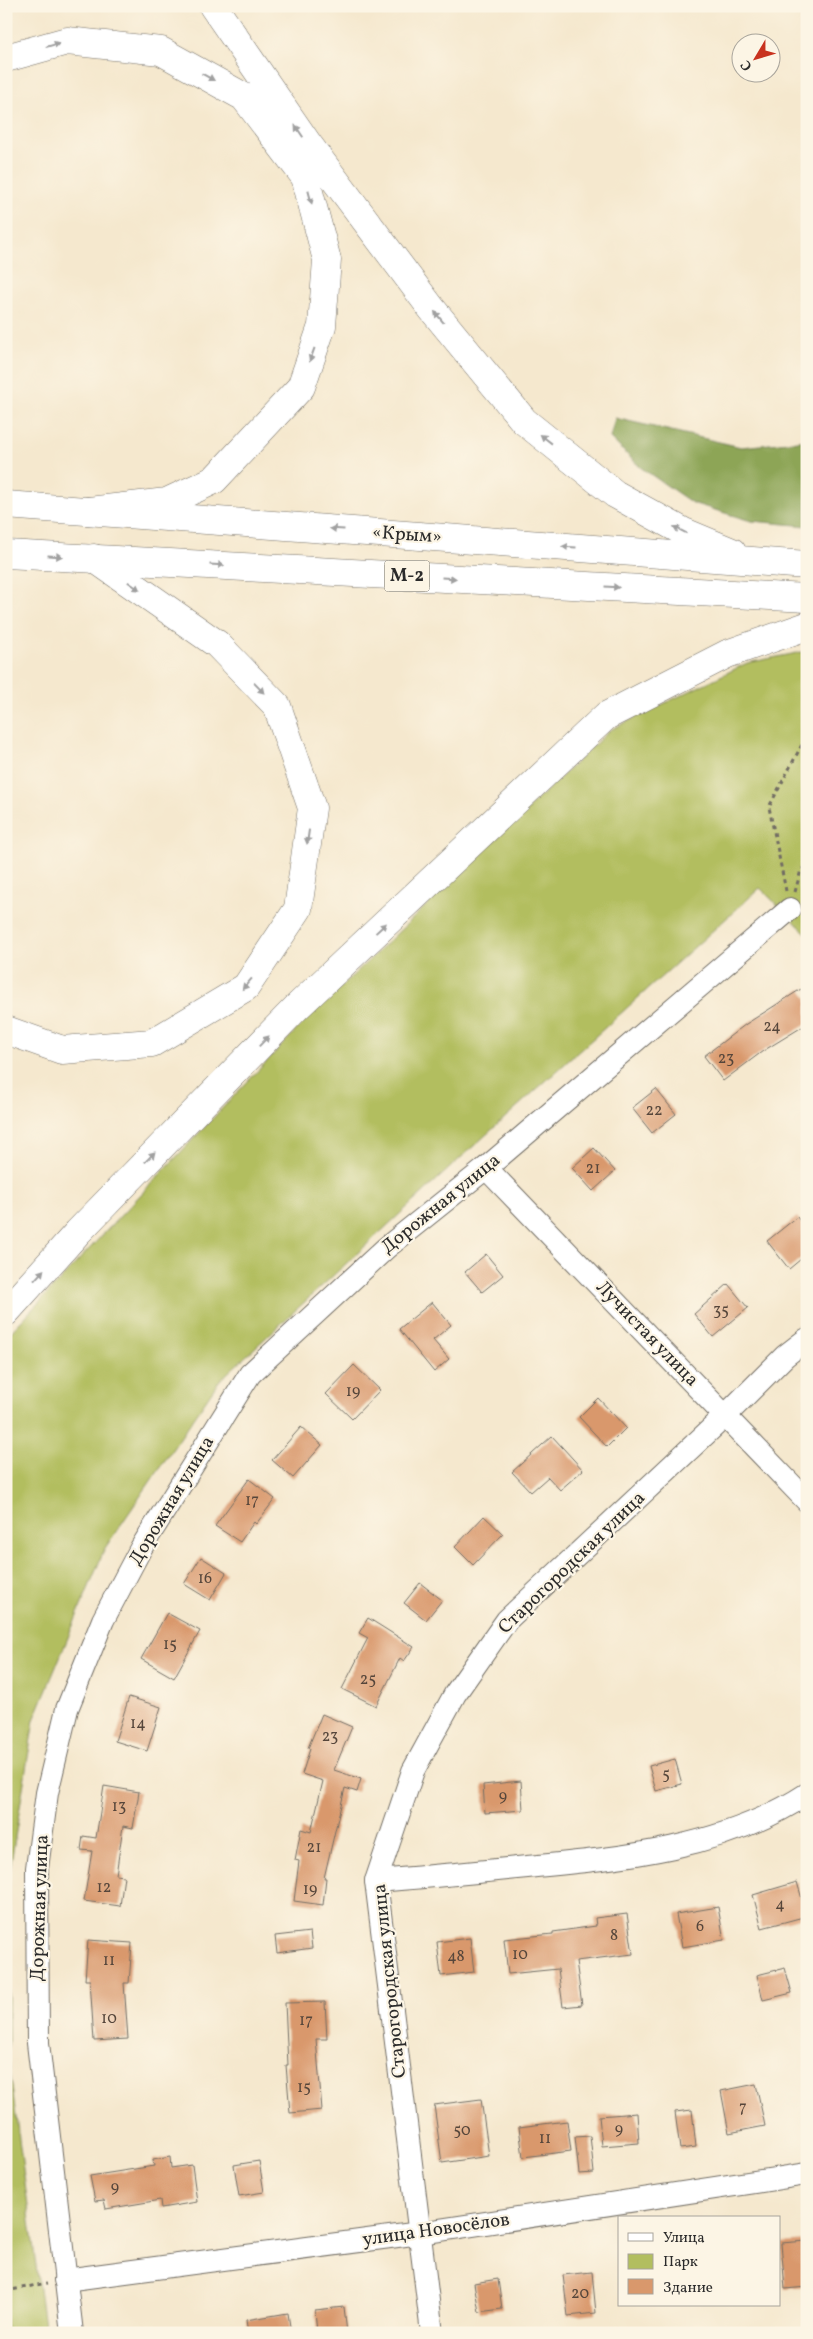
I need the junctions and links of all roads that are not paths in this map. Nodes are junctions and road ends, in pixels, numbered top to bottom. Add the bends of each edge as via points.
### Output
1 (213, 6) edge
2 (6, 58) edge
3 (6, 505) edge
4 (89, 510) junction
5 (6, 554) edge
6 (94, 558) junction
7 (757, 562) junction
8 (807, 565) edge
9 (807, 598) edge
10 (807, 626) edge
11 (790, 909) road end
12 (6, 1030) edge
13 (486, 1168) junction
14 (6, 1312) edge
15 (807, 1339) edge
16 (726, 1415) junction
17 (807, 1501) edge
18 (807, 1794) edge
19 (376, 1881) junction
20 (807, 2174) edge
21 (420, 2233) junction
22 (65, 2280) junction
23 (72, 2333) edge
24 (432, 2333) edge

7 -> 1 main road via 684,532 615,494 524,421 432,309 308,144
2 -> 4 main road via 67,41 161,51 244,97 305,177 327,260 322,326 301,387 214,480 168,502
3 - 4 main road, «Крым» / М-2
7 -> 4 main road, «Крым» / М-2
5 -> 6 main road, М-2
6 -> 9 main road, М-2
6 -> 12 main road via 217,644 277,706 312,808 298,909 246,987 152,1043 62,1050
7 - 8 main road, «Крым» / М-2
14 -> 10 main road via 78,1232 297,1007 606,716 727,654
11 - 13 street, Дорожная улица
13 - 16 street, Лучистая улица
13 - 22 street, Дорожная улица via 386,1248 250,1374 141,1548 104,1620 67,1709 47,1793 37,1868 38,2043
15 - 16 street, Старогородская улица via 785,1356
16 - 17 street, Лучистая улица
16 - 19 street, Старогородская улица via 507,1620 455,1694 413,1771
18 - 19 street via 733,1831 652,1853
19 - 21 street, Старогородская улица
20 - 21 street, улица Новосёлов
21 - 22 street, улица Новосёлов
21 - 24 street, Старогородская улица
22 - 23 street, Дорожная улица

